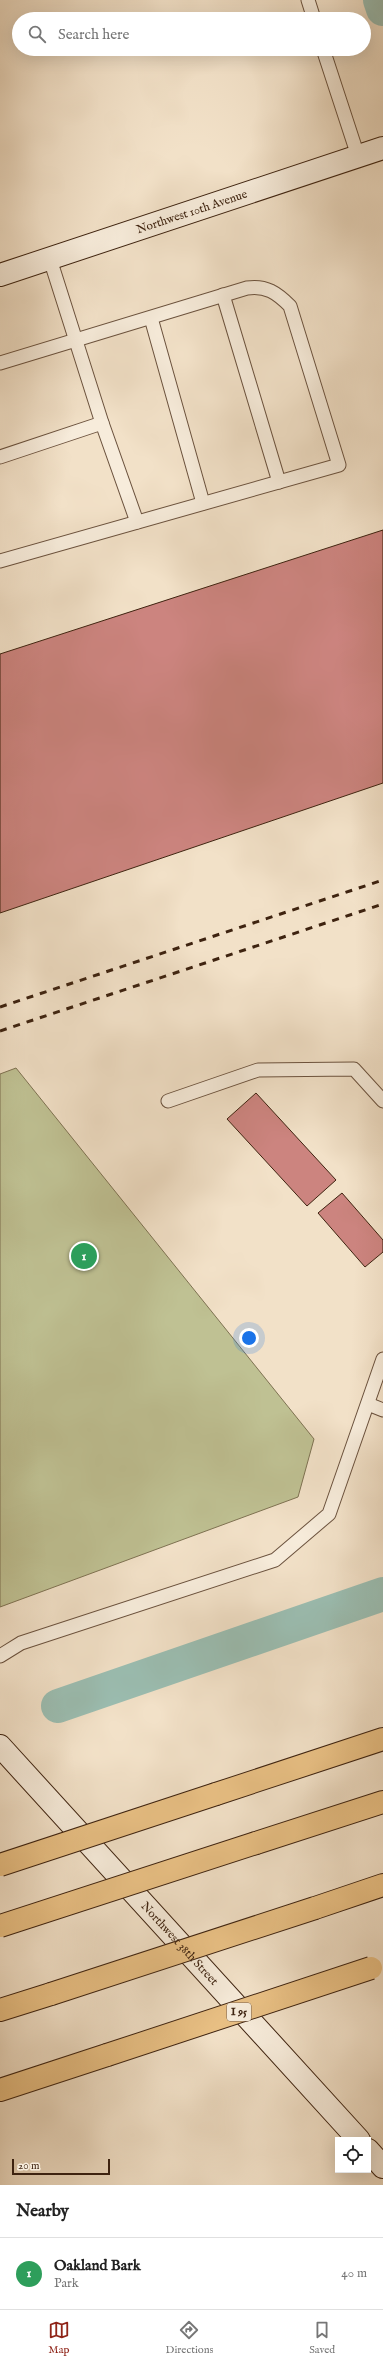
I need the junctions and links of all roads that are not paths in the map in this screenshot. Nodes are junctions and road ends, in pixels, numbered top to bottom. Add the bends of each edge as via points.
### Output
1 (308, 0) edge
2 (312, 12) edge
3 (325, 56) edge
4 (383, 148) edge
5 (358, 156) junction
6 (50, 258) junction
7 (0, 275) edge
8 (223, 295) junction
9 (151, 318) junction
10 (76, 339) junction
11 (0, 363) edge
12 (102, 423) junction
13 (0, 457) edge
14 (279, 482) junction
15 (203, 503) junction
16 (137, 522) junction
17 (0, 561) edge
18 (168, 1101) dead end
19 (383, 1101) edge
20 (383, 1359) edge
21 (368, 1404) junction
22 (383, 1410) edge
23 (0, 1656) edge
24 (383, 1739) edge
25 (0, 1746) edge
26 (383, 1802) edge
27 (0, 1865) edge
28 (383, 1885) edge
29 (0, 1926) edge
30 (377, 1966) edge
31 (0, 2010) edge
32 (0, 2090) edge
33 (356, 2137) edge
34 (371, 2153) edge
35 (383, 2167) edge

1 - 2 lane
3 - 5 lane
4 - 5 street, Northwest 10th Avenue
5 - 6 street, Northwest 10th Avenue
6 - 7 street, Northwest 10th Avenue
6 - 10 lane
8 - 9 lane
8 - 14 lane
8 - 14 lane via 259,286 276,292 290,306 339,465
9 - 10 lane
9 - 15 lane
10 - 11 lane
10 - 12 lane
12 - 13 lane
12 - 16 lane
14 - 15 lane
15 - 16 lane
16 - 17 lane
18 - 19 lane via 258,1070 354,1069
20 - 21 lane
21 - 22 lane
21 - 23 lane via 329,1514 274,1560 22,1644
24 - 27 highway, bridge
25 - 33 street, Northwest 38th Street
26 - 29 highway, bridge
28 - 31 highway, bridge
30 - 32 highway, I 95, bridge
34 - 35 street

